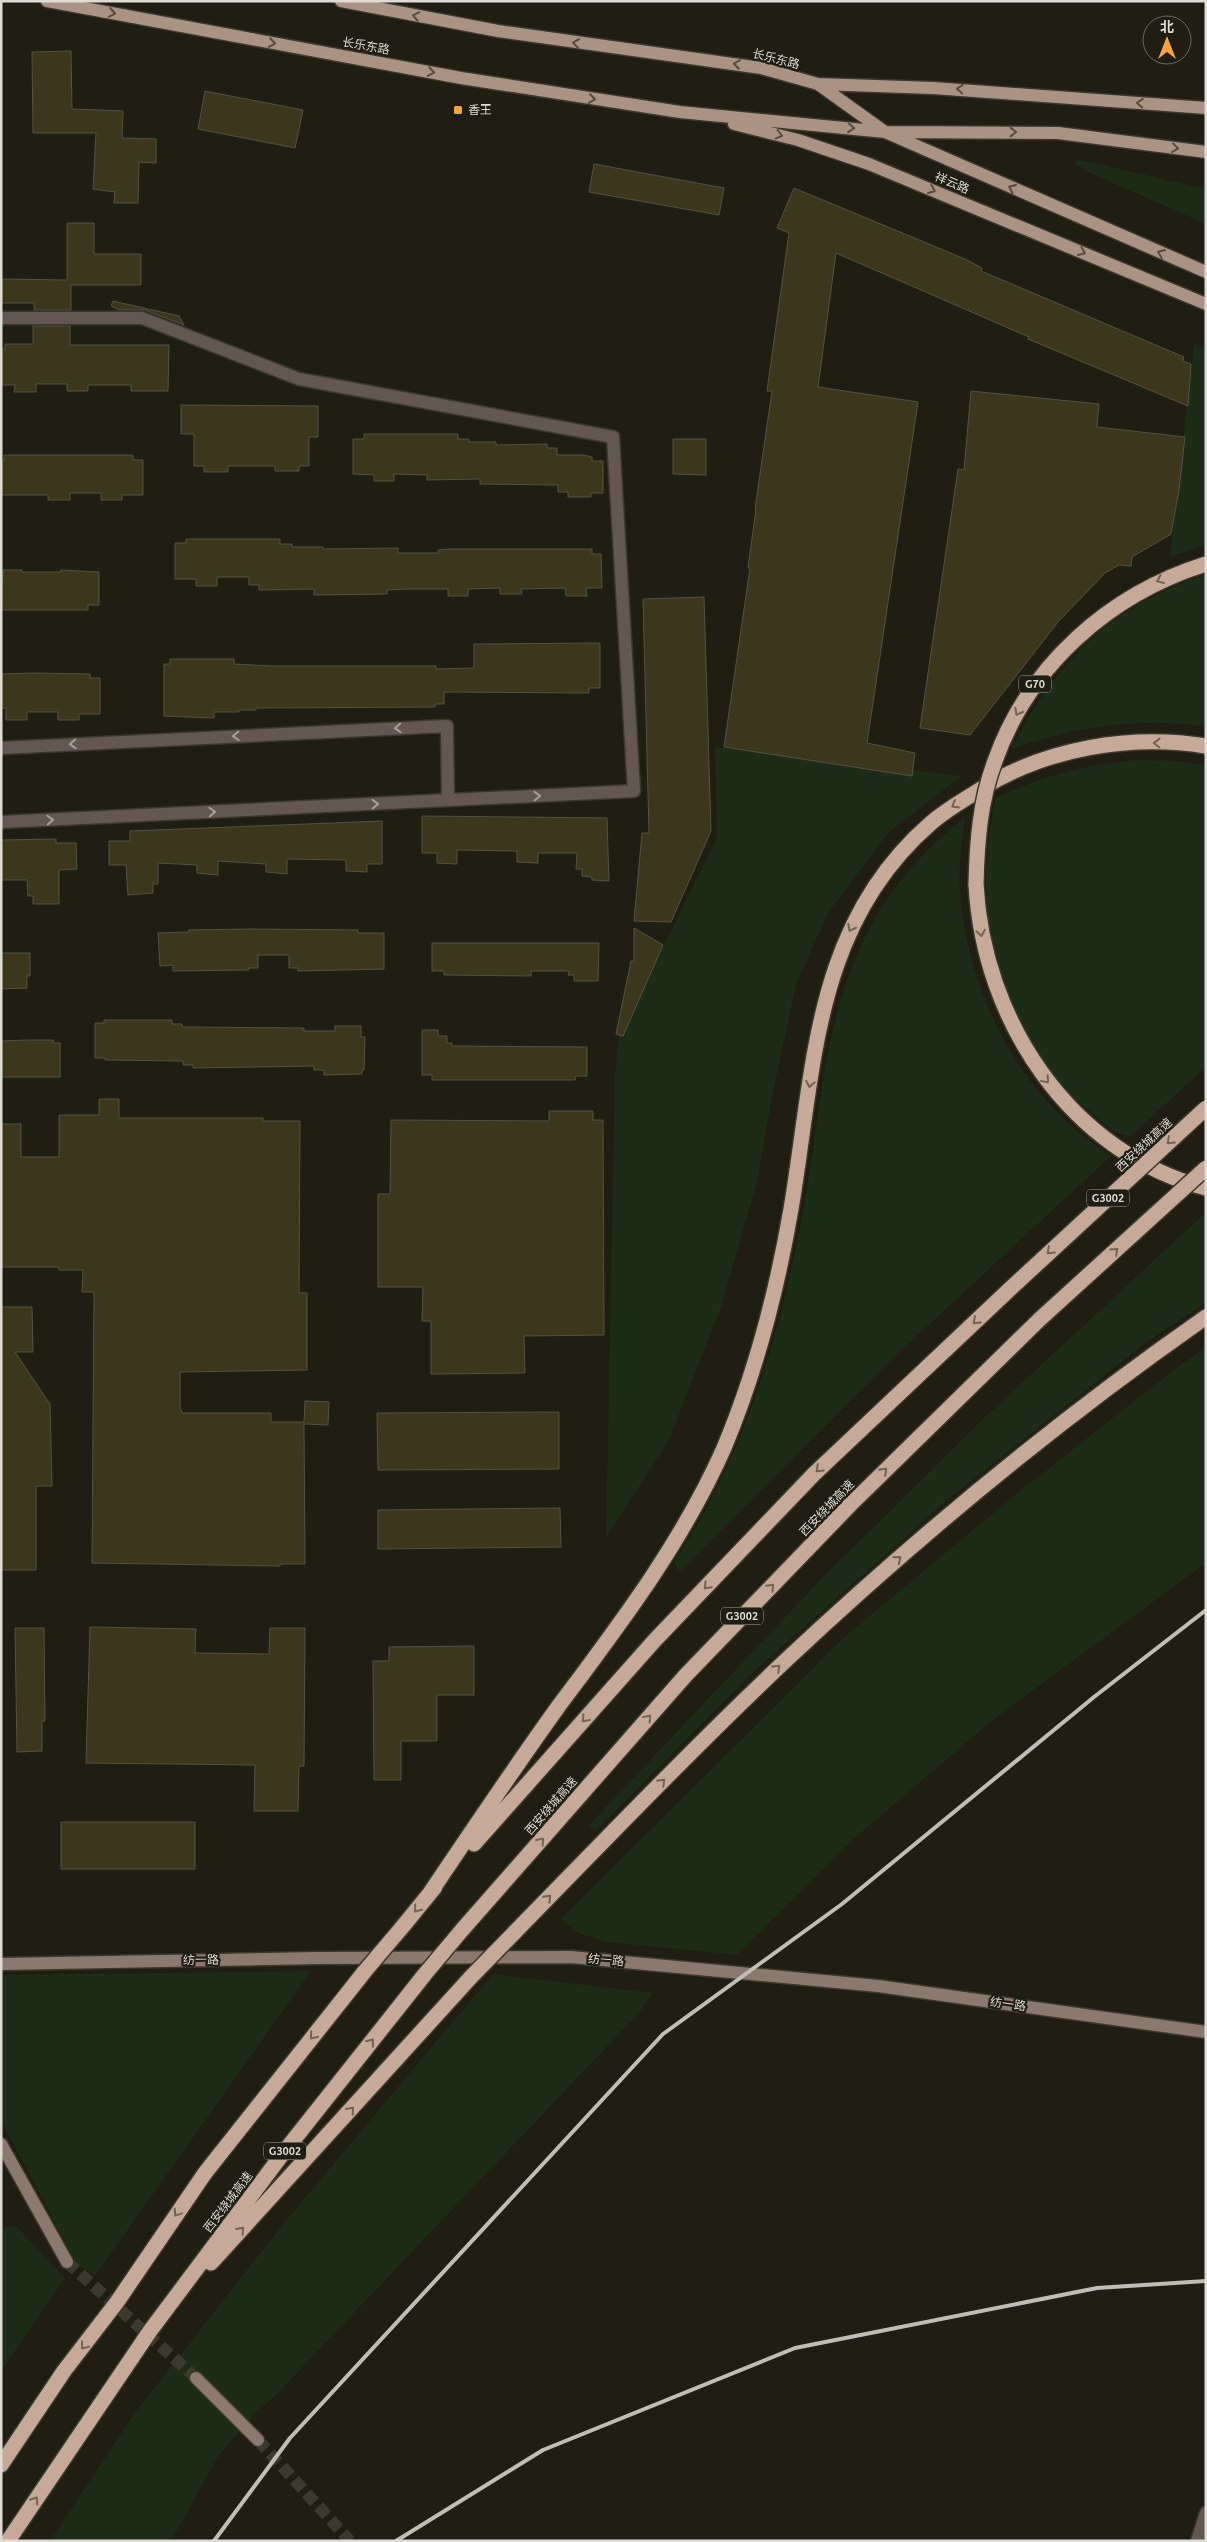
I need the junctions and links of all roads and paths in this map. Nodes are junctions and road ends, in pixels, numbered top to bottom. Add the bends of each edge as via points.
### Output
1 (47, 1) edge
2 (341, 1) edge
3 (818, 84) junction
4 (1206, 108) edge
5 (680, 112) junction
6 (885, 132) junction
7 (1206, 152) edge
8 (1206, 272) edge
9 (1206, 304) edge
10 (1, 318) edge
11 (1206, 564) edge
12 (1206, 746) edge
13 (1, 748) edge
14 (448, 800) junction
15 (1, 822) edge
16 (1206, 1108) edge
17 (1206, 1168) edge
18 (1206, 1188) edge
19 (1206, 1317) edge
20 (430, 1893) junction
21 (1, 1964) edge
22 (1206, 2032) edge
23 (1, 2144) edge
24 (67, 2262) tunnel mouth
25 (150, 2331) junction
26 (196, 2378) tunnel mouth
27 (258, 2440) tunnel mouth
28 (1, 2464) edge
29 (1206, 2513) edge
30 (8, 2541) edge
31 (1197, 2541) edge

1 -> 5 main road, 长乐东路 via 460,78
3 -> 2 main road, 长乐东路 via 761,68 498,31
4 -> 3 main road via 952,89
3 - 6 main road, 祥云路
5 -> 6 main road
5 -> 9 main road, 祥云路 via 798,140 869,164
6 -> 7 main road via 1058,133
8 -> 6 main road, 祥云路
14 -> 10 street via 634,791 613,437 299,379 142,318
11 -> 18 highway, G70, bridge via 1157,582 1114,607 1068,645 1034,685 1008,730 990,776 980,819 976,884 981,930 994,982 1008,1018 1038,1070 1070,1106 1123,1151 1158,1172
12 -> 20 highway via 1116,744 1068,753 1019,769 997,779 934,821 904,850 866,900 846,937 826,998 774,1295 725,1444 691,1514 648,1585 556,1710
14 -> 13 street via 447,726
15 -> 14 street
16 -> 20 highway, 西安绕城高速 / G3002, bridge via 814,1474 656,1640
25 -> 17 highway, 西安绕城高速 / G3002, bridge via 284,2152 425,1974 684,1676 850,1505 1040,1319
25 -> 19 highway, bridge via 471,1977 784,1662 884,1571 1085,1405
20 -> 28 highway, 西安绕城高速 / G3002, bridge via 204,2173
21 - 22 street, 纺一路 via 571,1957 878,1986
23 - 24 street
30 -> 25 highway, 西安绕城高速 / G3002
26 - 27 street
29 - 31 street

